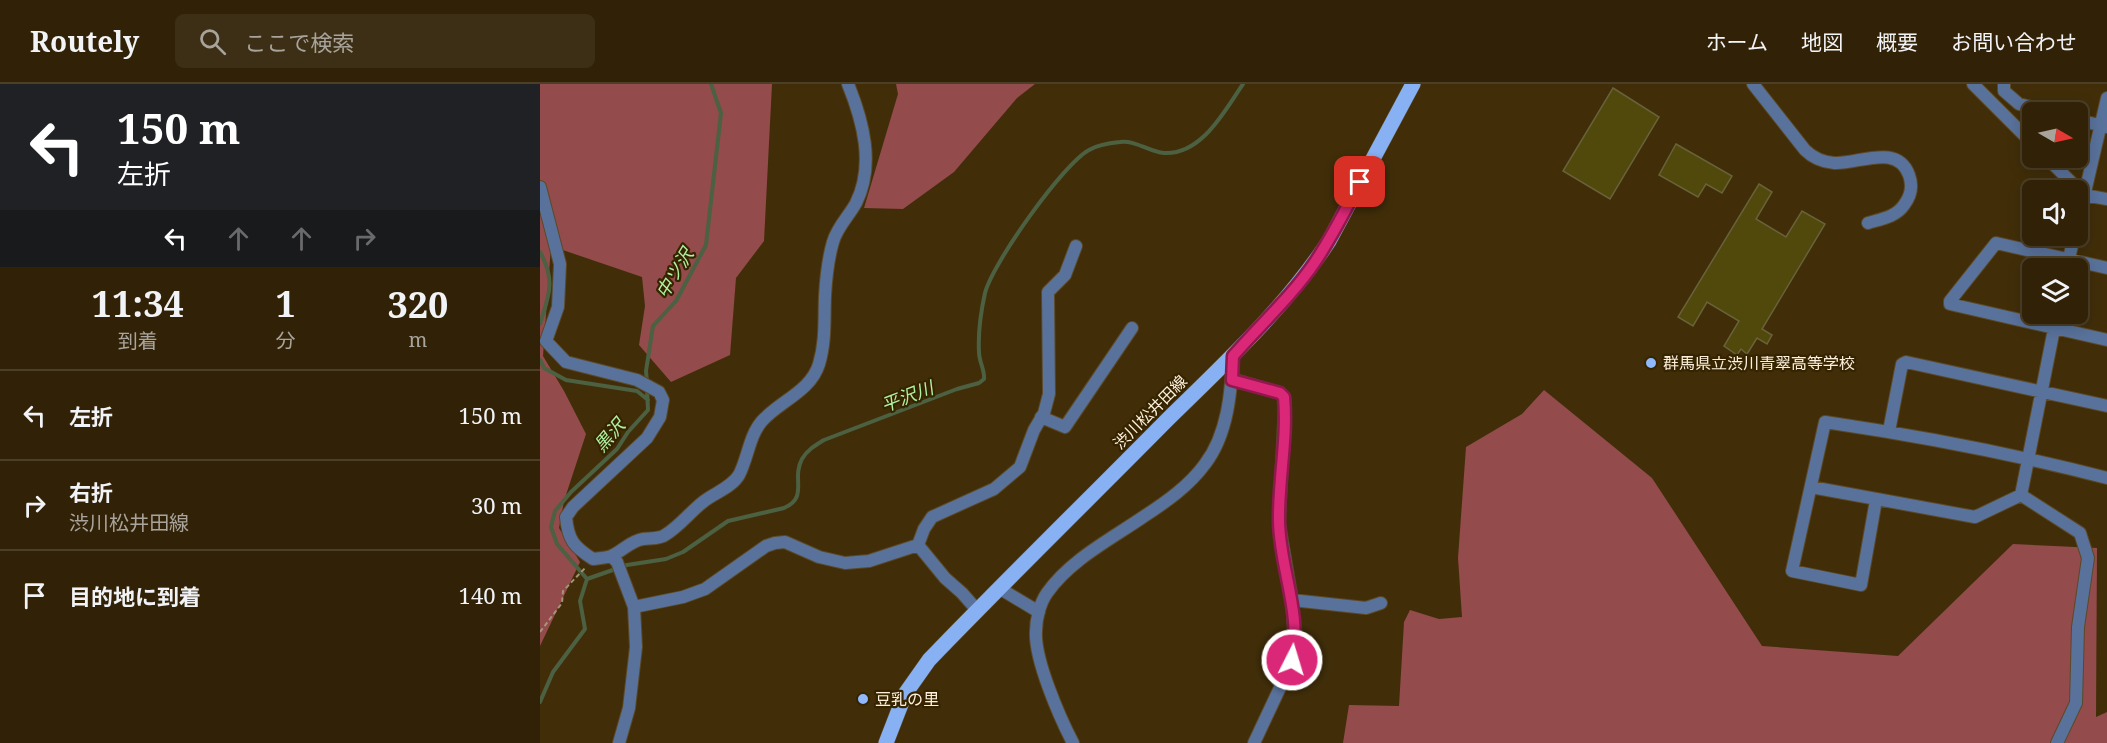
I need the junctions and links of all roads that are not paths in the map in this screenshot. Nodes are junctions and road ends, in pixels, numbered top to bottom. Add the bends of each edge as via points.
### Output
1 (848, 84) edge
2 (1413, 84) edge
3 (1753, 84) edge
4 (1973, 84) edge
5 (2004, 84) edge
6 (2107, 98) edge
7 (2022, 105) edge
8 (2088, 123) edge
9 (2104, 127) edge
10 (2022, 133) edge
11 (2057, 168) edge
12 (2069, 180) edge
13 (2088, 181) edge
14 (540, 187) edge
15 (2088, 196) edge
16 (2107, 199) edge
17 (1868, 223) dead end
18 (1076, 246) dead end
19 (2047, 258) edge
20 (2088, 266) edge
21 (2107, 268) edge
22 (2022, 320) edge
23 (2040, 324) edge
24 (2055, 324) edge
25 (1132, 327) dead end
26 (2054, 327) junction
27 (2107, 340) edge
28 (1233, 356) junction
29 (1232, 380) junction
30 (2041, 392) junction
31 (2107, 406) edge
32 (1041, 417) junction
33 (1889, 431) junction
34 (2027, 458) junction
35 (2107, 478) edge
36 (1811, 487) junction
37 (2021, 495) junction
38 (1876, 500) junction
39 (918, 544) junction
40 (611, 556) junction
41 (999, 588) junction
42 (1292, 600) junction
43 (1381, 603) dead end
44 (634, 607) junction
45 (977, 610) junction
46 (1039, 612) junction
47 (620, 743) edge
48 (886, 743) edge
49 (1073, 743) edge
50 (1254, 743) edge
51 (2057, 743) edge

1 - 40 street via 863,129 865,176 856,203 833,239 819,366 810,381 760,423 739,475 731,484 703,502 664,537 641,539
2 - 28 main road, 渋川松井田線 via 1314,264
3 - 17 street via 1813,158 1834,163 1876,157 1901,163 1911,182 1910,197 1893,215
4 - 10 street
5 - 7 street via 2004,91
6 - 9 street
8 - 9 street
9 - 13 street
11 - 12 street
14 - 40 street via 560,264 558,307 546,341 566,362 637,380 659,392 663,400 660,417 646,438 566,517 568,534 579,550 593,559
15 - 16 street
18 - 32 street via 1065,275 1048,292 1050,378
19 - 22 street via 1996,243 1950,301
20 - 21 street
23 - 26 street
24 - 26 street
25 - 32 street via 1065,427
26 - 27 street
26 - 30 street
28 - 29 street
28 - 41 main road, 渋川松井田線
29 - 42 street via 1284,397 1279,523
29 - 46 street via 1221,432 1207,462 1167,501 1066,572 1046,595
30 - 31 street
30 - 33 street via 1906,362 1902,364
30 - 34 street
32 - 39 street via 1020,467 994,489 932,517
33 - 34 street
33 - 36 street via 1825,422
34 - 35 street
34 - 37 street
36 - 38 street
36 - 38 street via 1792,571 1850,583 1861,585
37 - 38 street via 1975,517
37 - 51 street via 2080,533 2088,558 2078,627 2076,703
39 - 44 street via 869,561 845,563 785,542 775,543 705,589
39 - 45 street
40 - 44 street via 617,562
41 - 45 main road, 渋川松井田線
41 - 46 street
42 - 43 street via 1366,608
42 - 50 street via 1292,660
44 - 47 street via 635,657
45 - 48 main road, 渋川松井田線 via 916,676
46 - 49 street via 1035,633 1044,674

